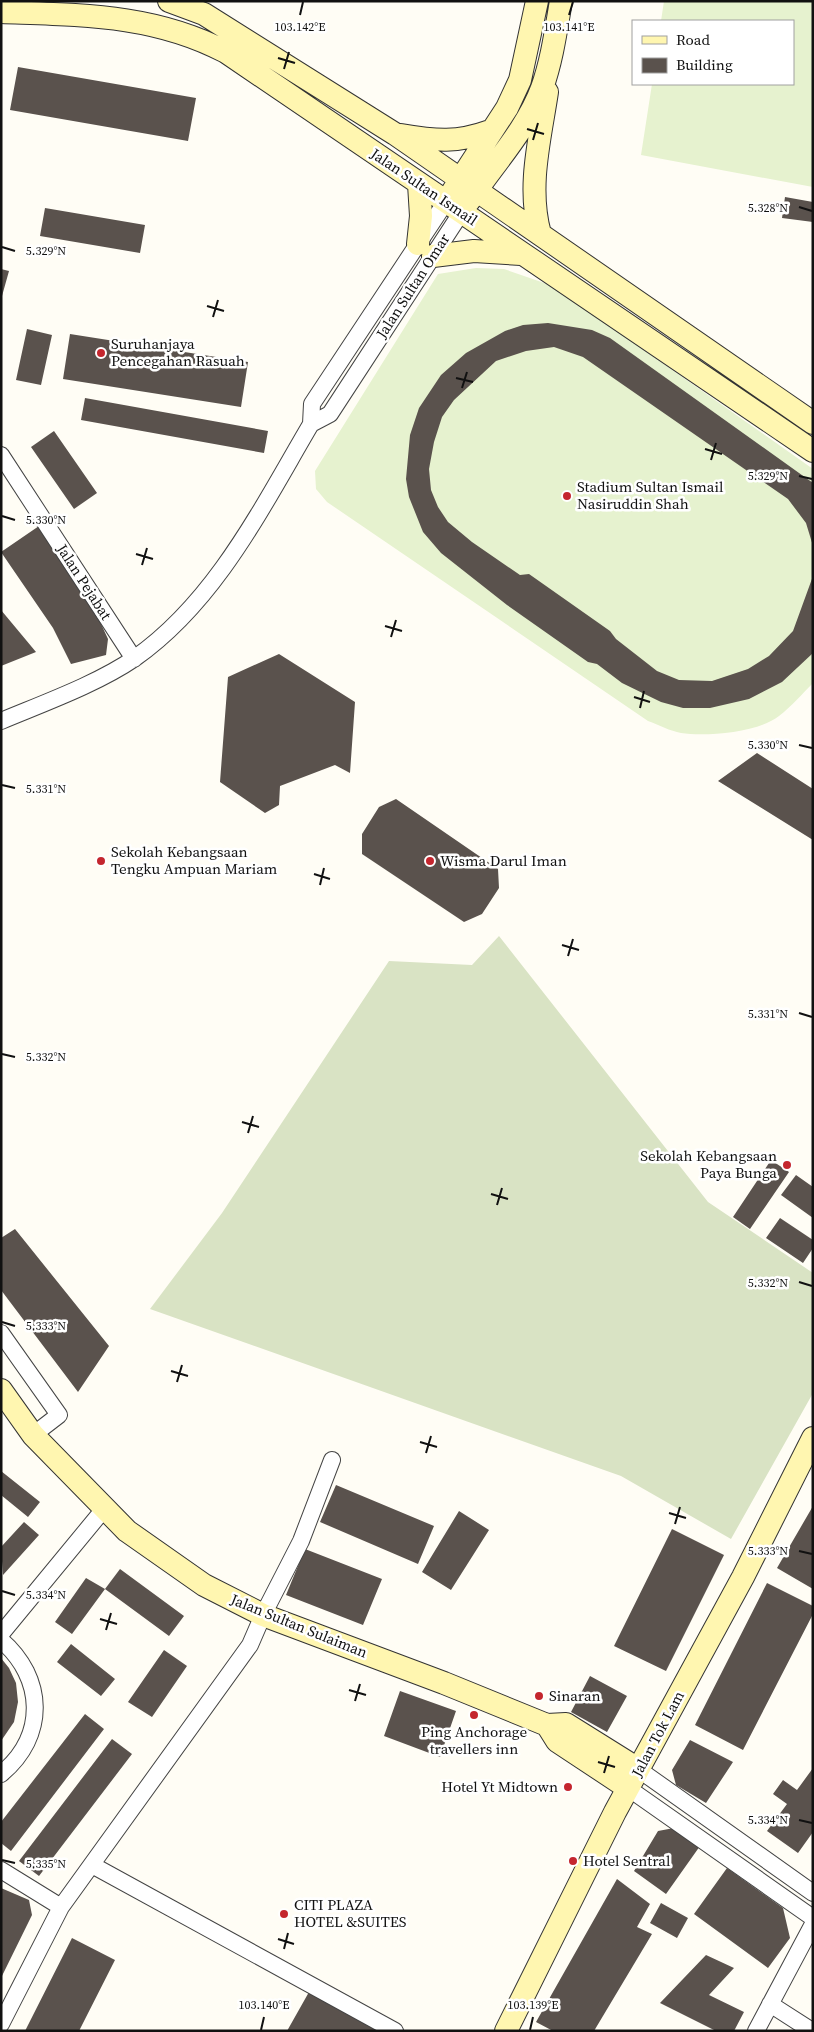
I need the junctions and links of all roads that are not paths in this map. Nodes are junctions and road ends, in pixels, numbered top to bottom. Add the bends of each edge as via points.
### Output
1 (537, 1) edge
2 (561, 1) edge
3 (173, 2) edge
4 (1, 12) edge
5 (552, 54) junction
6 (490, 131) junction
7 (395, 134) junction
8 (419, 184) junction
9 (468, 184) junction
10 (453, 208) junction
11 (540, 234) junction
12 (425, 250) junction
13 (524, 254) junction
14 (367, 322) junction
15 (383, 332) junction
16 (813, 423) edge
17 (311, 424) junction
18 (813, 451) edge
19 (1, 455) edge
20 (134, 659) junction
21 (1, 721) edge
22 (1, 1333) edge
23 (1, 1390) edge
24 (33, 1435) junction
25 (813, 1438) edge
26 (332, 1460) dead end
27 (104, 1509) junction
28 (263, 1615) junction
29 (1, 1634) edge
30 (1, 1640) edge
31 (547, 1725) junction
32 (653, 1741) junction
33 (604, 1748) junction
34 (1, 1774) edge
35 (632, 1774) junction
36 (609, 1775) junction
37 (615, 1812) junction
38 (92, 1865) junction
39 (1, 1870) edge
40 (813, 1893) edge
41 (60, 1907) junction
42 (813, 1918) edge
43 (813, 1924) edge
44 (770, 2004) junction
45 (1, 2024) edge
46 (395, 2031) edge
47 (506, 2031) edge
48 (756, 2031) edge
49 (812, 2031) edge

1 - 6 main road via 520,80 507,108
2 - 5 main road
3 - 7 main road, Jalan Sultan Ismail via 204,14
4 - 8 main road, Jalan Sultan Ismail via 92,15 139,21 199,38 226,52
5 - 9 main road via 542,89 525,121
5 - 11 main road via 534,180 535,215
6 - 7 main road via 448,141
6 - 9 main road
7 - 9 main road, Jalan Sultan Ismail
8 - 10 main road, Jalan Sultan Ismail
8 - 12 main road
9 - 10 main road
9 - 11 main road, Jalan Sultan Ismail
10 - 12 street, Jalan Sultan Omar
10 - 13 main road, Jalan Sultan Ismail
11 - 16 main road, Jalan Sultan Ismail
12 - 13 main road
12 - 14 street, Jalan Sultan Omar
12 - 15 street, Jalan Sultan Omar
13 - 18 main road, Jalan Sultan Ismail
14 - 15 street
14 - 17 street, Jalan Sultan Omar via 312,404
15 - 17 street, Jalan Sultan Omar via 330,414
17 - 20 street, Jalan Sultan Omar via 230,558 172,628
19 - 20 street, Jalan Pejabat
20 - 21 street, Jalan Sultan Omar via 79,688
22 - 24 street via 59,1415
23 - 24 main road, Jalan Sultan Sulaiman
24 - 27 main road, Jalan Sultan Sulaiman
25 - 32 main road, Jalan Tok Lam
26 - 28 street via 301,1541
27 - 28 main road, Jalan Sultan Sulaiman via 127,1531 204,1586
27 - 29 street
28 - 31 main road, Jalan Sultan Sulaiman
28 - 38 street via 241,1660
30 - 34 street via 25,1666 35,1702 30,1736 22,1751
31 - 33 main road, Jalan Sultan Sulaiman via 566,1724
31 - 36 main road via 557,1741
32 - 33 main road via 630,1748
32 - 35 main road, Jalan Tok Lam
33 - 35 main road, Jalan Sultan Sulaiman
35 - 36 main road
35 - 37 main road, Jalan Tok Lam
35 - 40 street
35 - 42 street
36 - 37 main road via 616,1795
37 - 47 main road, Jalan Tok Lam
38 - 41 street
38 - 46 street
39 - 41 street
41 - 45 street
43 - 44 street
44 - 48 street
44 - 49 street

